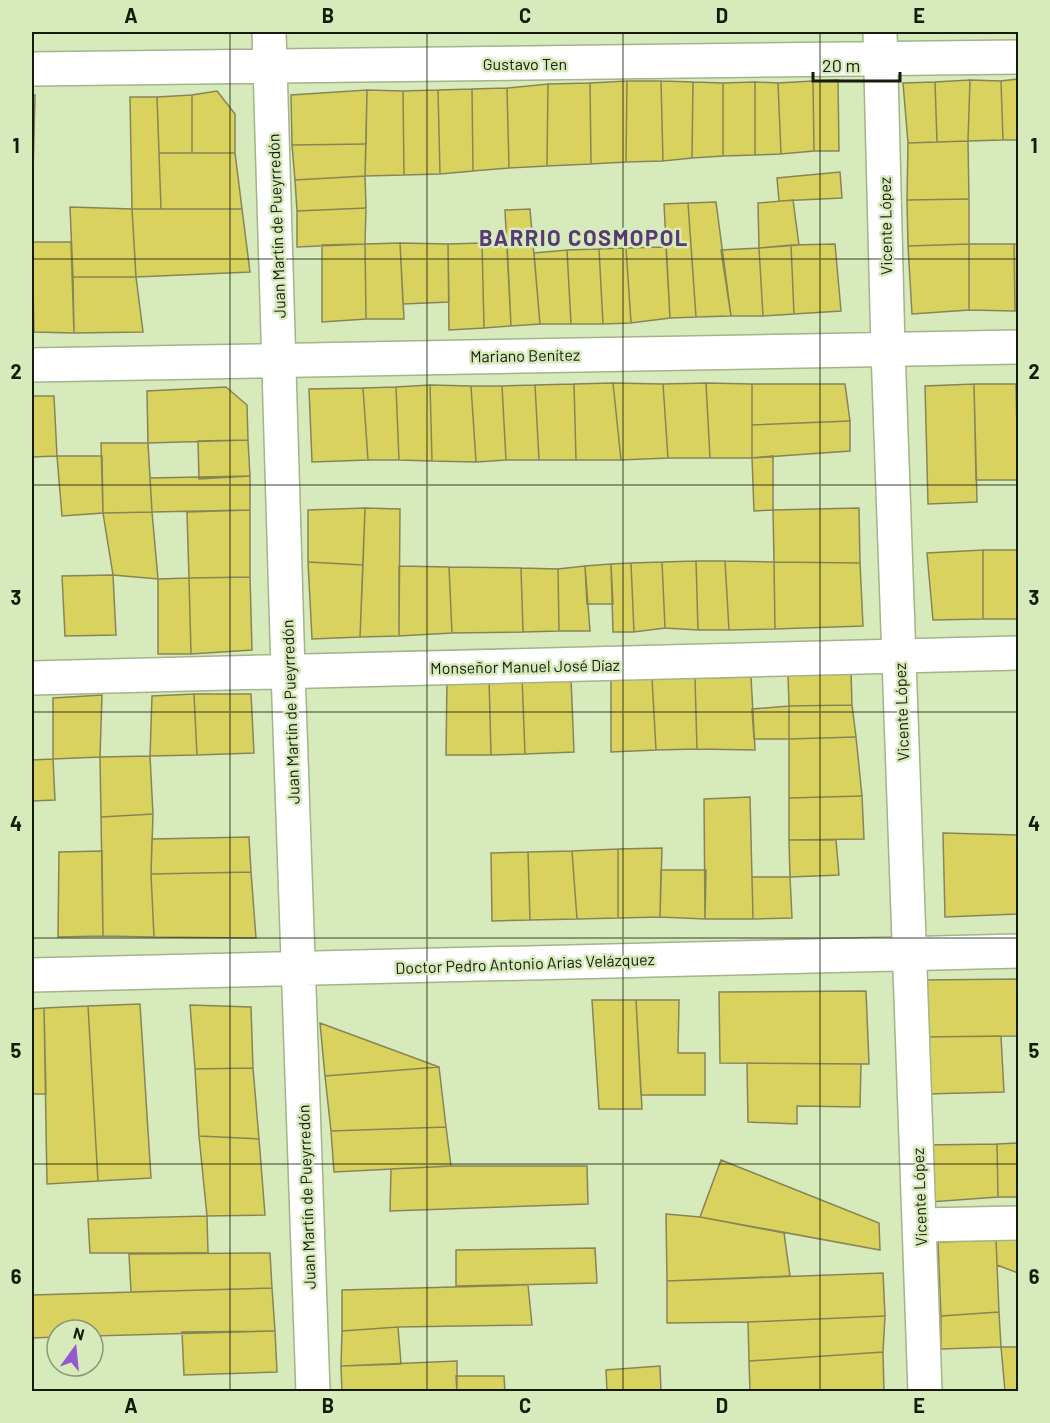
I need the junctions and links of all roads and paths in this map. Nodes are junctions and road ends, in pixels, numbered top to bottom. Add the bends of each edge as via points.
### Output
1 (269, 32) edge
2 (881, 46) edge
3 (1018, 57) edge
4 (270, 65) junction
5 (32, 69) edge
6 (1018, 347) edge
7 (888, 349) junction
8 (280, 360) junction
9 (32, 365) edge
10 (1018, 653) edge
11 (899, 657) junction
12 (288, 671) junction
13 (32, 678) edge
14 (1018, 951) edge
15 (910, 952) junction
16 (298, 969) junction
17 (32, 975) edge
18 (1018, 1223) edge
19 (920, 1225) junction
20 (313, 1392) edge
21 (925, 1392) edge

1 - 4 street, Juan Martín de Pueyrredón
2 - 3 street, Gustavo Ten
2 - 4 street, Gustavo Ten
2 - 7 street, Vicente López
4 - 5 street, Gustavo Ten
4 - 8 street, Juan Martín de Pueyrredón
6 - 7 street, Mariano Benítez
7 - 8 street, Mariano Benítez
7 - 11 street, Vicente López
8 - 9 street, Mariano Benítez
8 - 12 street, Juan Martín de Pueyrredón
10 - 11 street, Monseñor Manuel José Díaz
11 - 12 street, Monseñor Manuel José Díaz
11 - 15 street, Vicente López
12 - 13 street, Monseñor Manuel José Díaz
12 - 16 street, Juan Martín de Pueyrredón
14 - 15 street, Doctor Pedro Antonio Arias Velázquez
15 - 16 street, Doctor Pedro Antonio Arias Velázquez
15 - 19 street, Vicente López
16 - 17 street, Doctor Pedro Antonio Arias Velázquez
16 - 20 street, Juan Martín de Pueyrredón
18 - 19 street
19 - 21 street, Vicente López

